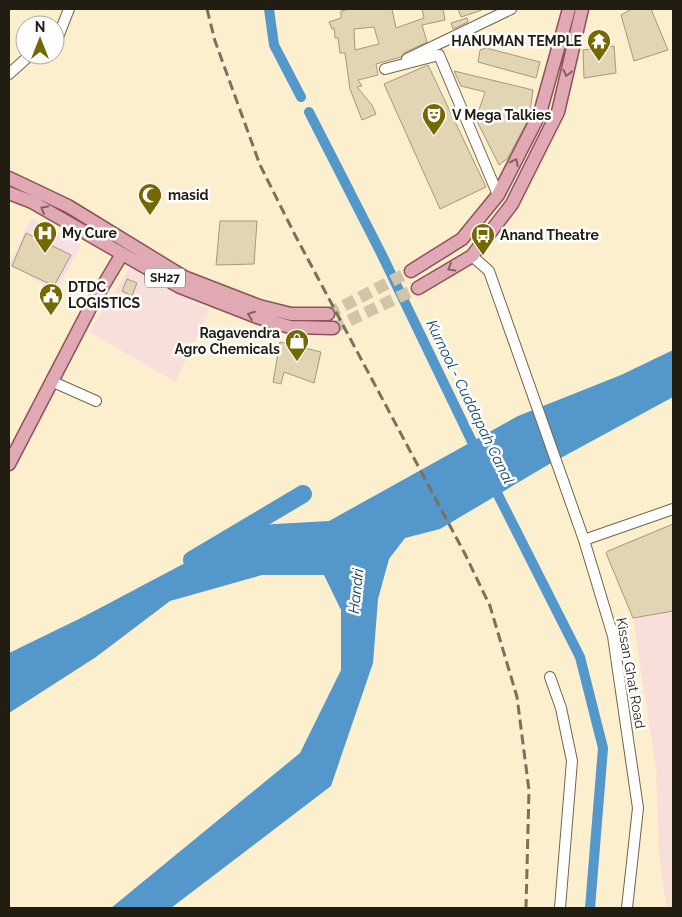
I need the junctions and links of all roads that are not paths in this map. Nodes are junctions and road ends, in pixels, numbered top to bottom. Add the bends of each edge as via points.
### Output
1 (511, 9) edge
2 (569, 9) edge
3 (582, 9) edge
4 (19, 65) edge
5 (9, 74) edge
6 (9, 178) edge
7 (9, 194) edge
8 (498, 195) junction
9 (131, 244) junction
10 (122, 254) junction
11 (472, 256) junction
12 (411, 271) tunnel mouth
13 (418, 288) tunnel mouth
14 (328, 314) tunnel mouth
15 (333, 328) tunnel mouth
16 (51, 381) junction
17 (96, 401) dead end
18 (9, 464) edge
19 (673, 510) edge
20 (584, 540) junction
21 (550, 677) dead end
22 (560, 908) edge
23 (627, 908) edge

1 - 8 street via 385,69 439,55
8 -> 2 main road via 540,113
3 -> 11 main road via 558,112 512,204
4 - 5 street
6 - 9 main road, SH27 via 68,206
10 -> 7 main road, SH27 via 32,202
8 - 12 main road via 462,239
9 - 10 street
9 - 14 main road, SH27 via 184,277 259,306 291,314
15 -> 10 main road, SH27 via 290,327 257,317 180,287
10 - 16 main road
11 -> 13 main road
11 - 20 street, Kissan Ghat Road via 489,271
16 - 17 street
16 - 18 main road
19 - 20 street
20 - 23 street, Kissan Ghat Road via 613,636 638,808
21 - 22 street via 561,708 572,760

